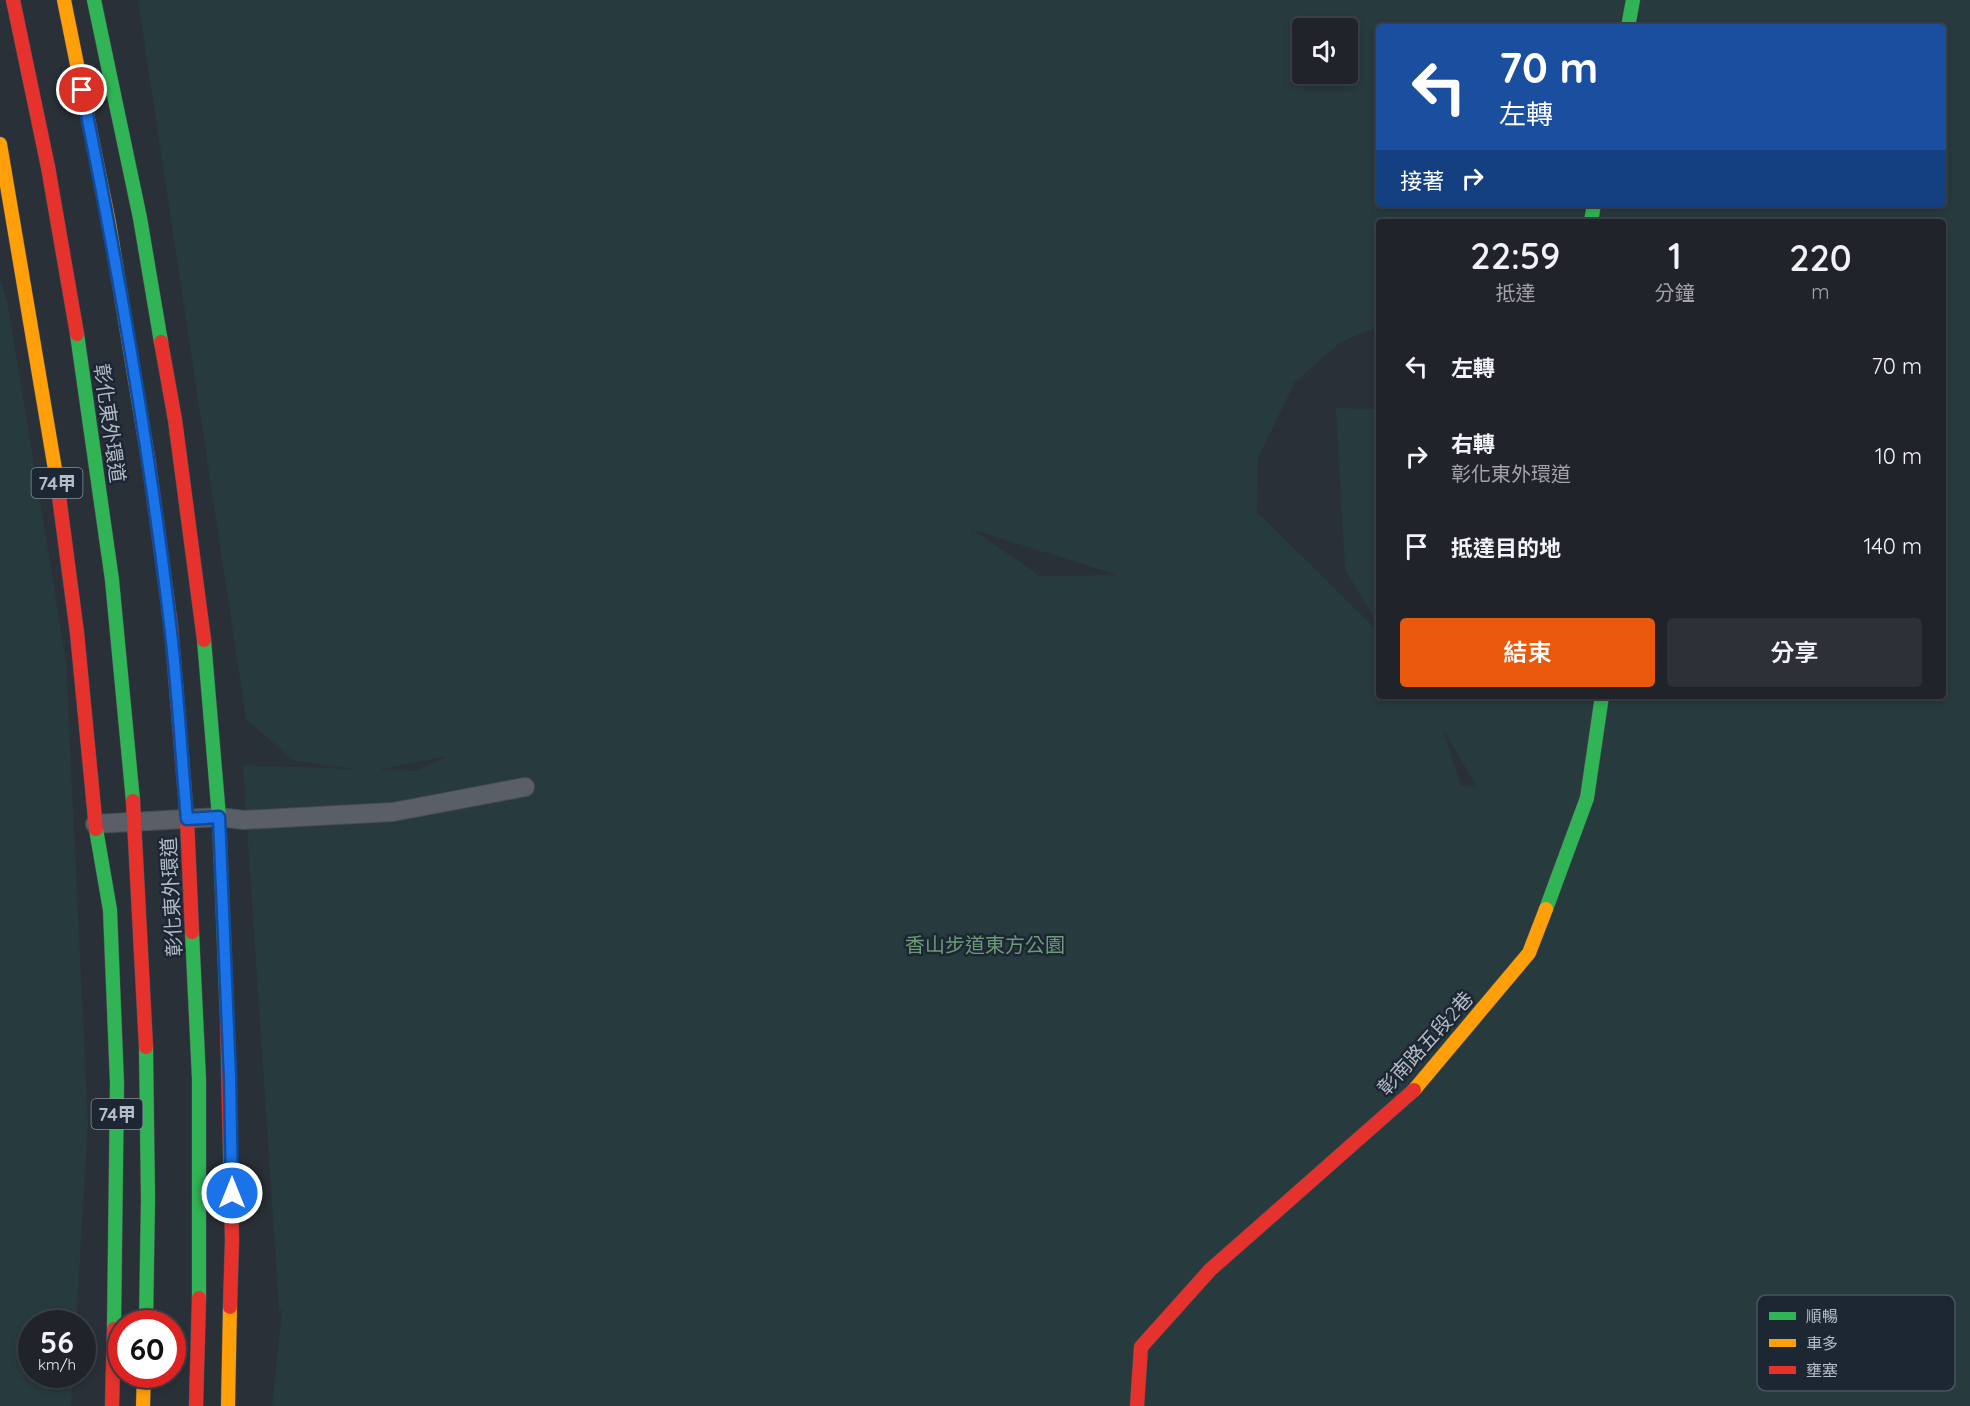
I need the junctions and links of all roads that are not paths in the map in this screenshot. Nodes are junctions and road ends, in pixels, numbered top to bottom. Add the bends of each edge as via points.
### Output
1 (13, 0) edge
2 (64, 0) edge
3 (94, 0) edge
4 (1634, 0) edge
5 (1629, 24) edge
6 (0, 144) edge
7 (1602, 699) edge
8 (525, 787) dead end
9 (219, 817) junction
10 (187, 819) junction
11 (135, 822) junction
12 (95, 824) junction
13 (146, 1310) edge
14 (144, 1388) edge
15 (112, 1406) edge
16 (143, 1406) edge
17 (196, 1406) edge
18 (228, 1406) edge
19 (1137, 1406) edge

1 - 11 main road, 彰化東外環道 / 74甲 via 60,230 93,430 119,630
2 - 10 main road, 彰化東外環道 via 109,223 143,424 171,626
3 - 9 main road via 140,218 175,420 203,624
4 - 5 main road
6 - 12 main road, 74甲 via 51,434 77,633
7 - 19 main road, 彰南路五段2巷 via 1587,798 1529,953 1414,1090 1210,1270 1141,1347
8 - 9 lane via 393,812 244,820
9 - 10 lane
9 - 18 main road via 230,1077
10 - 11 lane
10 - 17 main road, 彰化東外環道 via 199,1079
11 - 12 lane
11 - 13 main road, 彰化東外環道 / 74甲 via 148,1082
12 - 15 main road, 74甲 via 110,910 117,1083
14 - 16 main road

